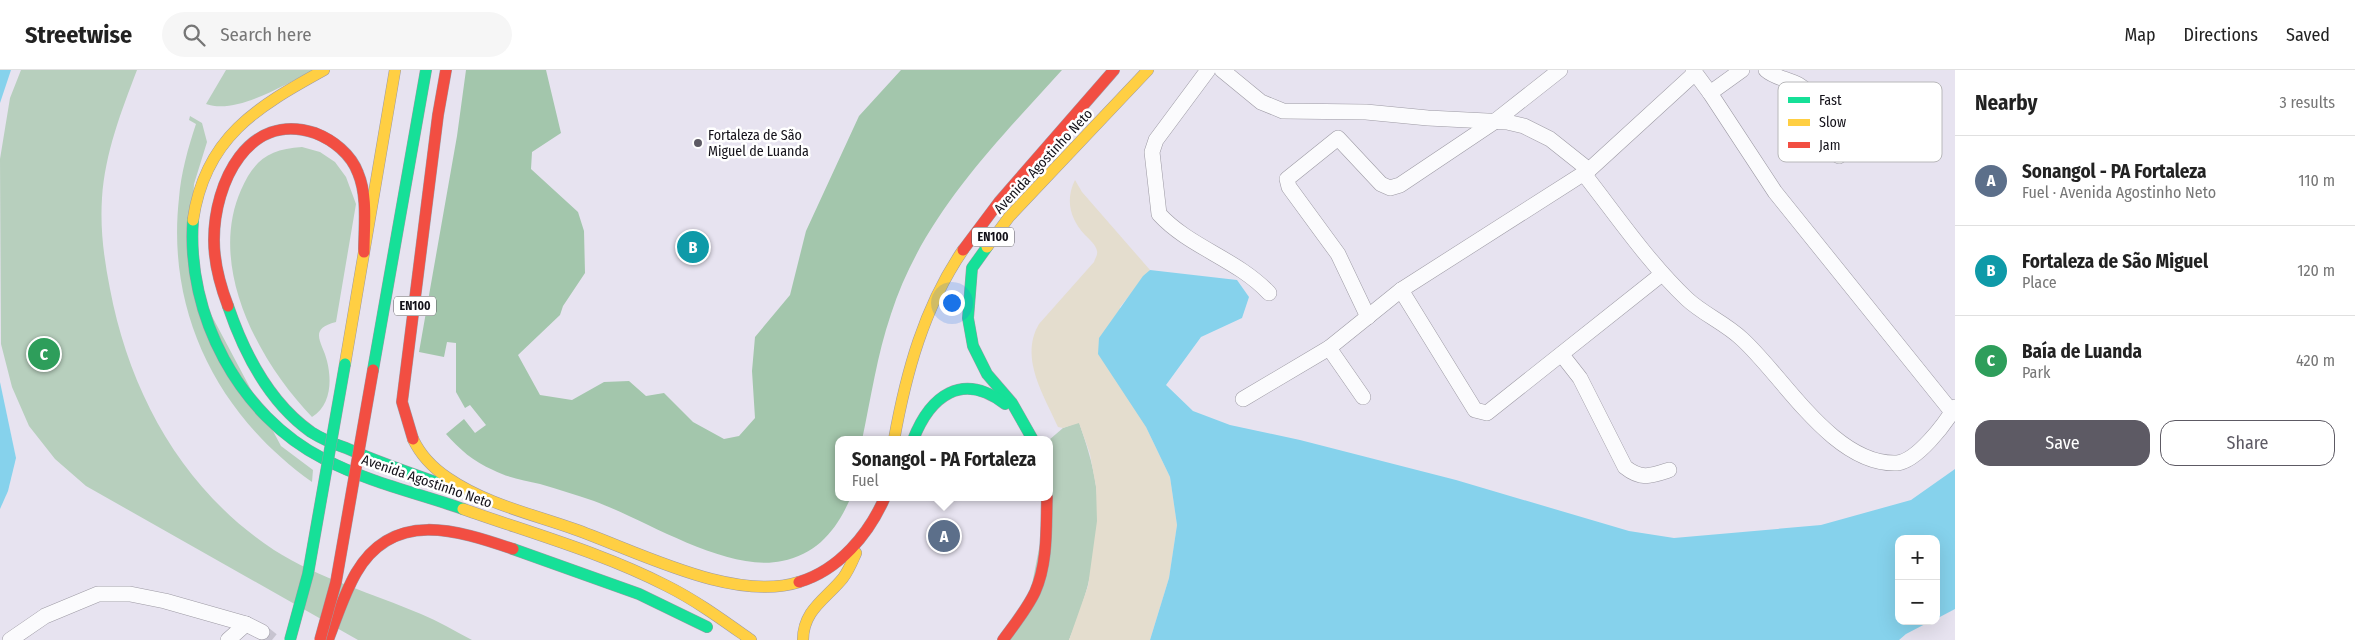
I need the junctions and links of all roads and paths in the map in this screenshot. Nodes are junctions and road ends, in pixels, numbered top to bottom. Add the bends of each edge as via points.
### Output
1 (324, 70) edge
2 (395, 70) edge
3 (426, 70) edge
4 (446, 70) edge
5 (1114, 70) edge
6 (1148, 70) edge
7 (1208, 70) edge
8 (1222, 70) edge
9 (1560, 70) edge
10 (1742, 70) edge
11 (1766, 70) edge
12 (1694, 72) edge
13 (1792, 82) edge
14 (1710, 93) junction
15 (1337, 112) junction
16 (1494, 122) junction
17 (1338, 138) junction
18 (1586, 172) junction
19 (364, 252) junction
20 (1662, 274) junction
21 (1402, 290) junction
22 (1269, 293) dead end
23 (1368, 317) junction
24 (1329, 348) junction
25 (1562, 355) junction
26 (1363, 397) dead end
27 (1243, 399) dead end
28 (1954, 409) edge
29 (1024, 422) junction
30 (895, 436) edge
31 (915, 436) edge
32 (1031, 436) edge
33 (1669, 470) dead end
34 (492, 501) junction
35 (884, 501) edge
36 (1047, 501) edge
37 (867, 531) junction
38 (246, 624) junction
39 (714, 631) dead end
40 (262, 632) tunnel mouth
41 (10, 640) edge
42 (228, 640) edge
43 (290, 640) edge
44 (320, 640) edge
45 (328, 640) edge
46 (750, 640) edge
47 (803, 640) edge
48 (1003, 640) edge

1 - 46 main road, Avenida Agostinho Neto via 250,114 228,138 198,193 191,246 199,292 216,342 229,369 249,396 290,439 306,450 374,481 624,565 684,594
2 - 19 main road
3 - 44 main road, bridge via 336,582
4 - 34 main road, Avenida Agostinho Neto / EN100 via 402,402 410,435 424,457 445,475
5 - 30 main road, Avenida Agostinho Neto / EN100 via 1002,199 949,272 917,343
6 - 29 main road, Avenida Agostinho Neto / EN100 via 1009,217 972,268 968,318 973,346 987,374 1012,402
7 - 22 street via 1156,140 1152,152 1159,214 1180,232 1250,275
8 - 15 street via 1260,102 1283,111
9 - 16 street
10 - 14 street
11 - 13 street
12 - 14 street
12 - 18 street
14 - 28 street via 1776,192
15 - 16 street
15 - 17 street
16 - 17 street via 1400,185 1390,188 1381,184
16 - 18 street via 1507,122 1538,131
17 - 23 street via 1287,180 1338,254
18 - 20 street
18 - 21 street
19 - 34 main road via 362,187 353,163 337,145 317,132 290,127 274,130 247,146 230,169 221,190 214,239 217,269 235,327 262,378 279,401 311,432 374,462
19 - 43 main road, bridge via 308,574
20 - 25 street
20 - 28 street via 1688,301 1742,339 1822,428 1846,446 1870,458 1896,463 1907,461 1933,437
21 - 23 street
21 - 25 street via 1475,410 1487,413 1494,409
23 - 24 street
24 - 26 street
24 - 27 street
25 - 33 street via 1580,378 1625,467 1634,475 1649,477
29 - 31 main road via 985,390 969,388 946,393 933,403
29 - 32 main road, Avenida Agostinho Neto / EN100
34 - 37 main road, Avenida Agostinho Neto / EN100 via 669,564 753,587 788,586 818,574 831,567
35 - 37 main road, Avenida Agostinho Neto / EN100
36 - 48 main road via 1045,542 1037,587
37 - 47 main road via 848,572 808,615
38 - 40 street
38 - 41 street via 165,601 130,594 98,594 45,616
38 - 42 street
39 - 45 main road via 644,595 493,543 436,528 408,531 386,541 364,559

